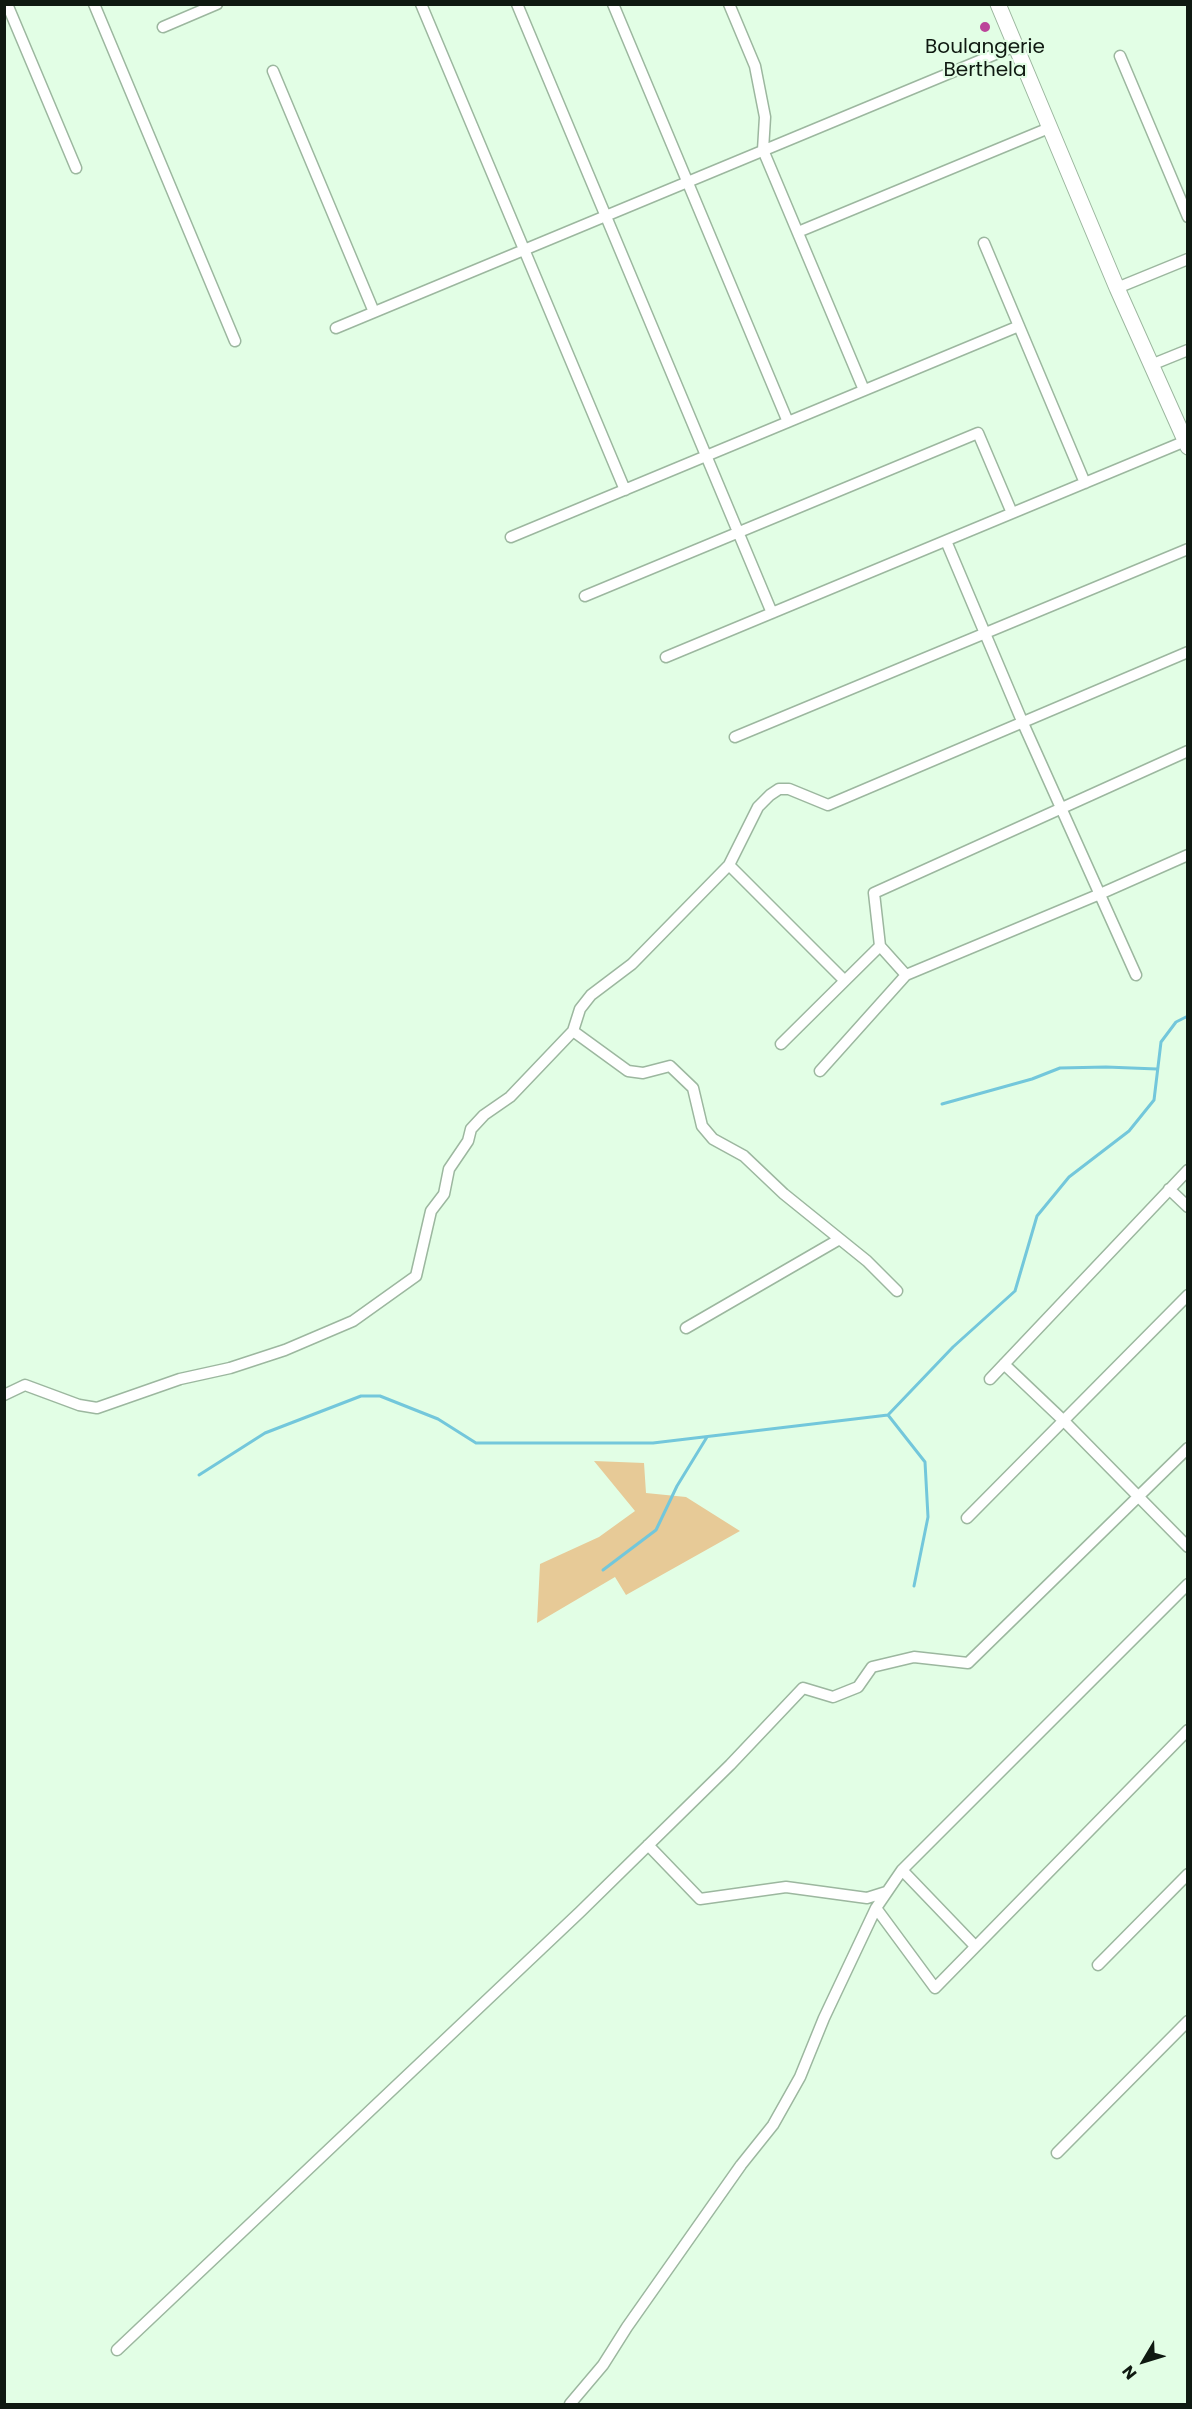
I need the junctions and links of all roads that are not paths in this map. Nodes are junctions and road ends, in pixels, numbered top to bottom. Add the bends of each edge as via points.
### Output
1 (7, 4) edge
2 (94, 4) edge
3 (217, 4) edge
4 (421, 4) edge
5 (517, 4) edge
6 (613, 4) edge
7 (729, 4) edge
8 (998, 4) edge
9 (163, 27) dead end
10 (1015, 46) junction
11 (1120, 56) dead end
12 (273, 71) dead end
13 (1049, 128) junction
14 (764, 150) junction
15 (76, 168) dead end
16 (688, 182) junction
17 (605, 216) junction
18 (1188, 217) edge
19 (798, 232) junction
20 (984, 243) dead end
21 (524, 250) junction
22 (1188, 259) edge
23 (1117, 288) junction
24 (374, 312) junction
25 (1019, 326) junction
26 (336, 328) dead end
27 (235, 341) dead end
28 (1188, 350) edge
29 (1151, 365) junction
30 (864, 390) junction
31 (788, 422) junction
32 (1187, 443) edge
33 (706, 456) junction
34 (1085, 483) junction
35 (624, 490) junction
36 (1012, 513) junction
37 (738, 533) junction
38 (510, 537) dead end
39 (946, 541) junction
40 (1188, 549) edge
41 (585, 596) dead end
42 (772, 613) junction
43 (985, 633) junction
44 (1188, 652) edge
45 (666, 657) dead end
46 (1022, 721) junction
47 (735, 737) dead end
48 (1188, 751) edge
49 (1061, 809) junction
50 (1188, 855) edge
51 (729, 865) junction
52 (1100, 894) junction
53 (880, 946) junction
54 (906, 975) junction
55 (1136, 975) dead end
56 (844, 980) junction
57 (573, 1031) junction
58 (781, 1044) dead end
59 (820, 1071) dead end
60 (1188, 1170) edge
61 (1169, 1189) junction
62 (1188, 1207) edge
63 (838, 1240) junction
64 (897, 1291) dead end
65 (1188, 1295) edge
66 (686, 1328) dead end
67 (1004, 1364) junction
68 (990, 1379) dead end
69 (4, 1395) edge
70 (1064, 1420) junction
71 (1188, 1448) edge
72 (1138, 1498) junction
73 (967, 1518) dead end
74 (1188, 1547) edge
75 (1188, 1584) edge
76 (1188, 1730) edge
77 (648, 1845) junction
78 (902, 1870) junction
79 (1188, 1874) edge
80 (886, 1892) junction
81 (876, 1908) junction
82 (975, 1946) junction
83 (1098, 1965) dead end
84 (1188, 2021) edge
85 (1057, 2153) dead end
86 (117, 2350) dead end
87 (570, 2404) edge

1 - 15 street
2 - 27 street
3 - 9 street
4 - 21 street
5 - 17 street
6 - 16 street
7 - 14 street via 755,66 765,117
8 - 10 main road
10 - 13 main road
10 - 14 street
11 - 18 street
12 - 24 street
13 - 19 street
13 - 23 main road
14 - 16 street
14 - 19 street
16 - 17 street
16 - 31 street
17 - 21 street
17 - 33 street
19 - 30 street
20 - 25 street
21 - 24 street
21 - 35 street
22 - 23 street
23 - 29 main road
24 - 26 street
25 - 30 street
25 - 34 street
28 - 29 street
29 - 32 main road
30 - 31 street
31 - 33 street
32 - 34 street
33 - 35 street
33 - 37 street
34 - 36 street
35 - 38 street
36 - 37 street via 978,433
36 - 39 street
37 - 41 street
37 - 42 street
39 - 42 street
39 - 43 street
40 - 43 street
42 - 45 street
43 - 46 street
43 - 47 street
44 - 46 street
46 - 49 street
46 - 51 street via 828,805 789,789 779,789 758,807
48 - 49 street
49 - 52 street
49 - 53 street via 873,893
50 - 52 street
51 - 56 street
51 - 57 street via 632,964 591,995 580,1009
52 - 54 street
52 - 55 street
53 - 54 street
53 - 56 street
54 - 59 street
56 - 58 street
57 - 63 street via 628,1071 643,1073 670,1066 693,1088 702,1126 713,1139 744,1156
57 - 69 street via 510,1097 471,1129 468,1141 449,1168 444,1194 431,1211 416,1276 353,1322 285,1350 180,1379 97,1408 25,1385
60 - 61 street
61 - 62 street
61 - 67 street
63 - 64 street via 867,1261
63 - 66 street
65 - 70 street
67 - 68 street
67 - 70 street
70 - 72 street
70 - 73 street
71 - 72 street
72 - 74 street
72 - 77 street via 968,1663 914,1657 872,1667 858,1688 833,1697 803,1688
75 - 78 street
76 - 82 street
77 - 80 street via 700,1899 786,1887 867,1898
77 - 86 street
78 - 80 street
78 - 82 street
79 - 83 street
80 - 81 street
81 - 82 street via 935,1988
81 - 87 street via 800,2077 773,2124 603,2365
84 - 85 street

